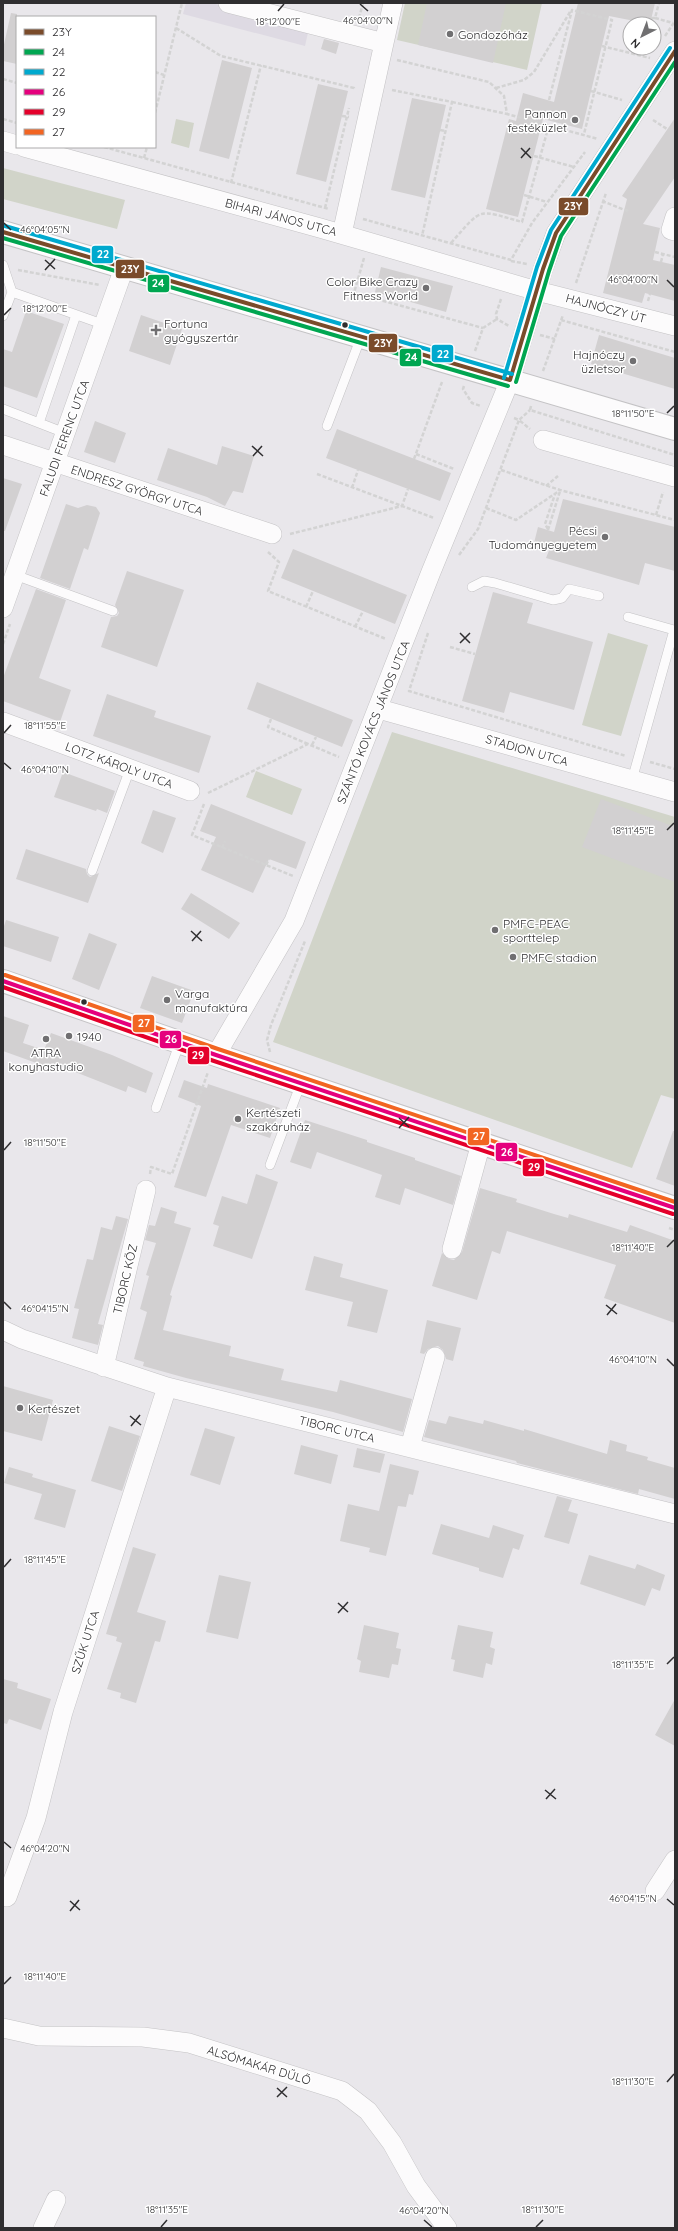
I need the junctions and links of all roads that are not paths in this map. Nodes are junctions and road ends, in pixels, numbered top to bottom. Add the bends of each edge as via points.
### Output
1 (228, 3) edge
2 (393, 3) edge
3 (668, 46) edge
4 (383, 50) junction
5 (3, 141) edge
6 (16, 145) edge
7 (28, 148) edge
8 (675, 217) edge
9 (675, 231) edge
10 (3, 232) edge
11 (342, 234) junction
12 (3, 265) edge
13 (124, 268) junction
14 (537, 291) junction
15 (12, 292) junction
16 (76, 315) junction
17 (3, 316) edge
18 (105, 325) junction
19 (675, 326) edge
20 (361, 337) junction
21 (510, 380) junction
22 (3, 410) edge
23 (39, 424) junction
24 (327, 426) dead end
25 (675, 429) edge
26 (65, 434) junction
27 (543, 440) dead end
28 (3, 445) edge
29 (54, 463) junction
30 (671, 476) edge
31 (269, 542) road end
32 (14, 575) junction
33 (472, 587) dead end
34 (599, 596) dead end
35 (113, 611) dead end
36 (7, 615) edge
37 (628, 617) dead end
38 (379, 709) junction
39 (3, 722) edge
40 (130, 769) junction
41 (632, 780) junction
42 (199, 792) road end
43 (675, 792) edge
44 (92, 871) dead end
45 (3, 981) edge
46 (180, 1042) junction
47 (216, 1054) junction
48 (301, 1083) junction
49 (156, 1108) dead end
50 (481, 1143) junction
51 (270, 1165) dead end
52 (146, 1190) dead end
53 (675, 1208) edge
54 (452, 1249) dead end
55 (3, 1330) edge
56 (435, 1357) dead end
57 (104, 1367) junction
58 (167, 1387) junction
59 (410, 1447) junction
60 (675, 1514) edge
61 (675, 1860) edge
62 (655, 1891) dead end
63 (7, 1897) dead end
64 (3, 2028) edge
65 (56, 2200) dead end
66 (43, 2228) edge
67 (447, 2228) edge

1 - 4 street
2 - 4 street
3 - 14 street, SZÁNTÓ KOVÁCS JÁNOS UTCA via 613,146 556,233
4 - 11 street
5 - 6 street
7 - 11 street, BIHARI JÁNOS UTCA
8 - 9 street via 671,230
10 - 13 street
11 - 14 street, BIHARI JÁNOS UTCA
12 - 15 lane
13 - 18 street, FALUDI FERENC UTCA
13 - 20 street
14 - 19 street, HAJNÓCZY ÚT
14 - 21 street, SZÁNTÓ KOVÁCS JÁNOS UTCA
15 - 16 lane
15 - 17 lane
16 - 18 lane
16 - 23 lane
18 - 26 street, FALUDI FERENC UTCA
20 - 21 street
20 - 24 lane
21 - 25 street
21 - 38 street, SZÁNTÓ KOVÁCS JÁNOS UTCA via 431,572
22 - 23 lane
23 - 26 lane
26 - 29 street, FALUDI FERENC UTCA
27 - 30 street
28 - 29 street, ENDRESZ GYÖRGY UTCA
29 - 31 street, ENDRESZ GYÖRGY UTCA
29 - 32 street, FALUDI FERENC UTCA
32 - 35 lane
32 - 36 street, FALUDI FERENC UTCA
33 - 34 lane via 484,581 553,600 562,598 569,588
37 - 41 lane via 674,630
38 - 41 street, STADION UTCA
38 - 47 street, SZÁNTÓ KOVÁCS JÁNOS UTCA via 294,921
39 - 40 street, LOTZ KÁROLY UTCA
40 - 42 street, LOTZ KÁROLY UTCA
40 - 44 lane
41 - 43 street, STADION UTCA
45 - 46 street
46 - 47 street
46 - 49 lane
47 - 48 street
48 - 50 street
48 - 51 lane
50 - 53 street
50 - 54 street
52 - 57 street, TIBORC KÖZ
55 - 57 street, TIBORC UTCA
56 - 59 street
57 - 58 street, TIBORC UTCA
58 - 59 street, TIBORC UTCA
58 - 63 street, SZŰK UTCA via 63,1712 36,1818
59 - 60 street, TIBORC UTCA
61 - 62 street
64 - 67 street, ALSÓMAKÁR DŰLŐ via 40,2036 143,2037 188,2043 342,2091 368,2111 392,2143 416,2186
65 - 66 street

